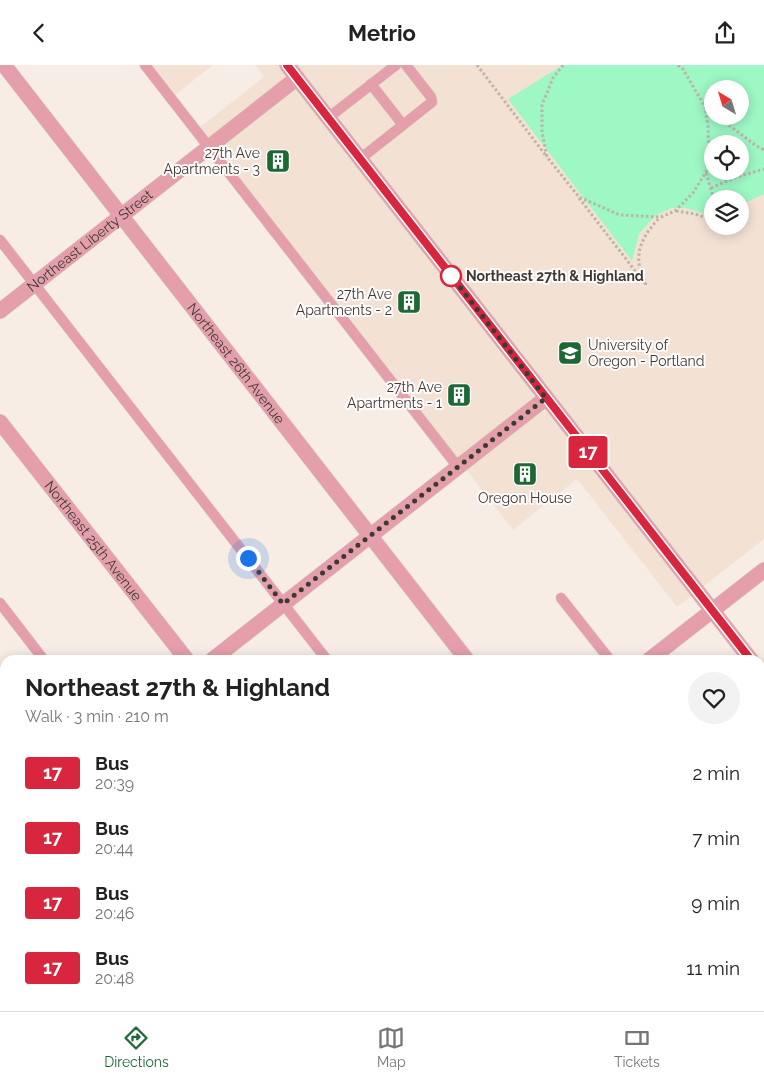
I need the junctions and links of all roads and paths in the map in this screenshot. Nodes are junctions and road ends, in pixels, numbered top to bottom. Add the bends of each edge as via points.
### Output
1 (4, 65) edge
2 (145, 65) edge
3 (287, 65) edge
4 (396, 65) edge
5 (406, 65) edge
6 (477, 65) edge
7 (563, 65) edge
8 (680, 66) edge
9 (297, 78) junction
10 (372, 84) junction
11 (704, 104) edge
12 (328, 118) junction
13 (402, 125) junction
14 (729, 125) edge
15 (209, 147) junction
16 (764, 150) edge
17 (547, 157) junction
18 (360, 159) junction
19 (764, 169) edge
20 (704, 175) edge
21 (709, 180) edge
22 (711, 187) junction
23 (712, 190) edge
24 (578, 197) junction
25 (675, 211) junction
26 (121, 216) junction
27 (660, 217) junction
28 (704, 217) edge
29 (0, 240) edge
30 (34, 284) junction
31 (0, 311) edge
32 (546, 398) junction
33 (0, 422) edge
34 (458, 467) junction
35 (370, 536) junction
36 (764, 570) edge
37 (561, 598) dead end
38 (0, 603) edge
39 (283, 604) junction
40 (712, 611) junction
41 (40, 655) edge
42 (182, 655) edge
43 (218, 655) edge
44 (323, 655) edge
45 (464, 655) edge
46 (606, 655) edge
47 (656, 655) edge
48 (747, 655) edge

1 - 26 street, Northeast 26th Avenue
2 - 15 lane
3 - 9 street
4 - 10 lane
5 - 13 lane via 432,97 432,103
6 - 17 path
7 - 17 path via 553,78 542,105 542,132
8 - 11 path
9 - 12 street
9 - 15 street, Northeast Liberty Street
10 - 12 lane
10 - 13 lane
12 - 18 street
13 - 18 lane
14 - 16 path
15 - 26 street, Northeast Liberty Street
15 - 34 lane
17 - 24 path
18 - 32 street
19 - 22 path
20 - 25 path via 693,193
21 - 22 path
22 - 23 path
24 - 27 path via 620,215
24 - 27 path via 646,285 639,262 641,243
25 - 27 path
25 - 28 path
26 - 30 street, Northeast Liberty Street
26 - 35 street, Northeast 26th Avenue
29 - 30 lane
30 - 31 street, Northeast Liberty Street
30 - 39 lane
32 - 34 street
32 - 40 street
33 - 42 street, Northeast 25th Avenue
34 - 35 street
35 - 39 street
35 - 45 street, Northeast 26th Avenue
36 - 40 street
37 - 46 lane
38 - 41 lane
39 - 43 street
39 - 44 lane
40 - 47 street
40 - 48 street

